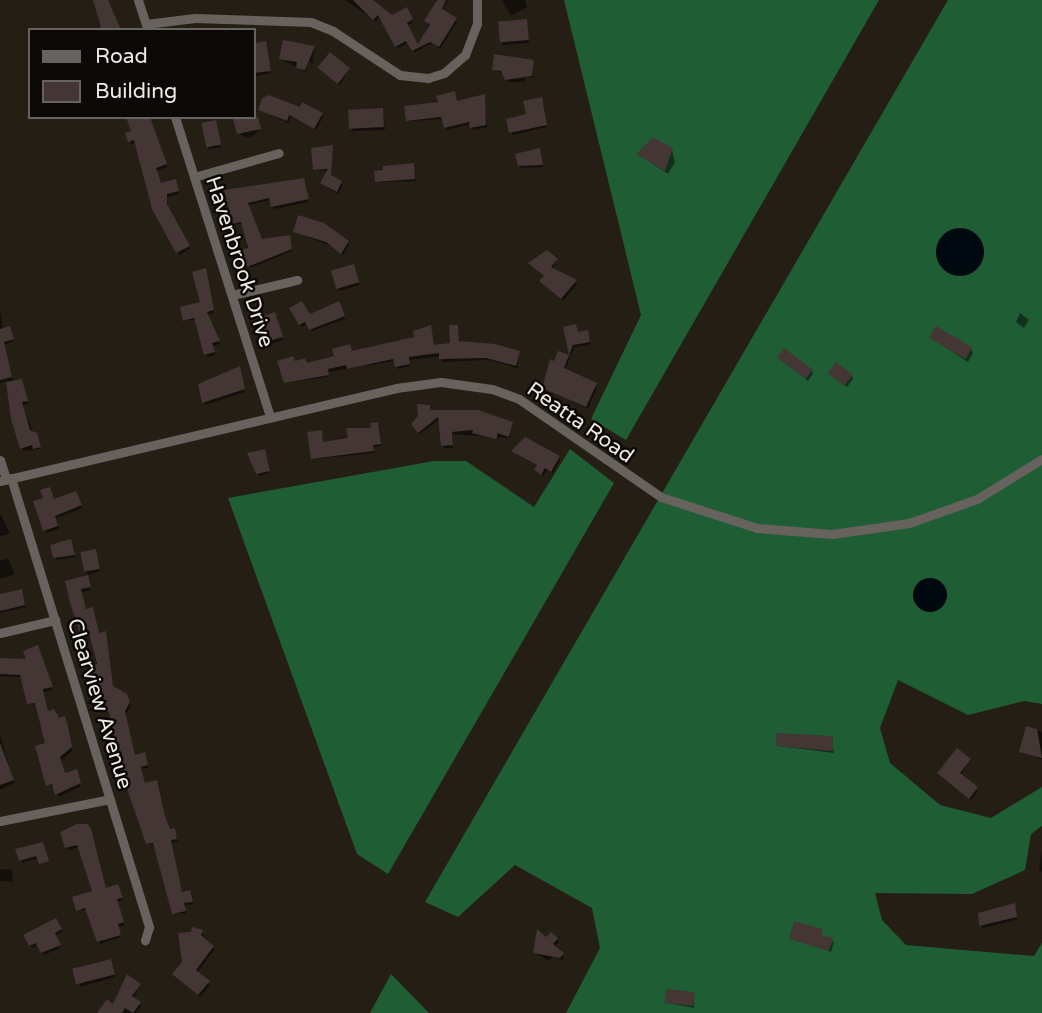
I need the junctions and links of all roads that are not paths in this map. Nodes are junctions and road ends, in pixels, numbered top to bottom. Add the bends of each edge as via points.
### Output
1 (138, 0) edge
2 (477, 0) edge
3 (147, 27) edge
4 (176, 119) edge
5 (279, 153) dead end
6 (194, 177) junction
7 (297, 280) dead end
8 (232, 295) junction
9 (270, 417) junction
10 (1042, 459) edge
11 (0, 460) edge
12 (6, 480) edge
13 (55, 620) junction
14 (0, 633) edge
15 (110, 799) junction
16 (0, 821) edge
17 (145, 940) dead end

1 - 3 street
2 - 3 street via 477,24 465,55 444,73 428,78 400,75 333,31 311,22 206,18
4 - 6 street, Havenbrook Drive
5 - 6 street
6 - 8 street, Havenbrook Drive
7 - 8 street
8 - 9 street, Havenbrook Drive
9 - 10 street, Reatta Road via 417,384 492,389 543,413 661,497 738,523 792,532 871,531 943,514 1003,485
9 - 12 street, Reatta Road
11 - 12 street, Clearview Avenue
12 - 13 street, Clearview Avenue
13 - 14 street
13 - 15 street, Clearview Avenue
15 - 16 street
15 - 17 street, Clearview Avenue via 149,927

